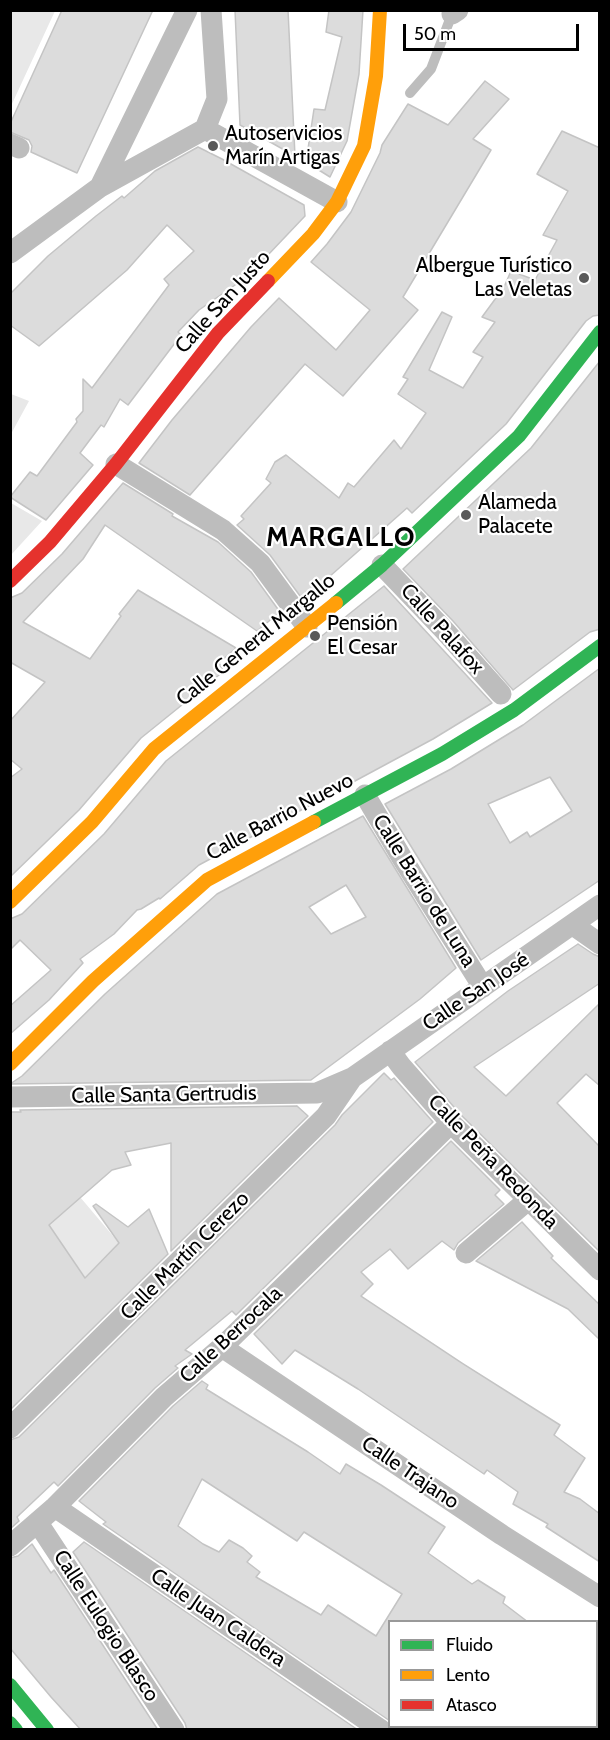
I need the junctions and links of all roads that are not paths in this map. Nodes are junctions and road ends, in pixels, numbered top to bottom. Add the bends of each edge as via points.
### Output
1 (187, 10) edge
2 (211, 10) edge
3 (380, 10) edge
4 (455, 12) edge
5 (410, 93) dead end
6 (205, 129) junction
7 (100, 187) junction
8 (337, 202) junction
9 (10, 253) edge
10 (600, 332) edge
11 (116, 464) junction
12 (382, 565) junction
13 (10, 580) edge
14 (307, 627) junction
15 (600, 646) edge
16 (501, 694) dead end
17 (365, 795) junction
18 (10, 902) edge
19 (598, 905) edge
20 (573, 925) junction
21 (600, 944) edge
22 (483, 987) junction
23 (390, 1051) junction
24 (10, 1064) edge
25 (352, 1078) junction
26 (317, 1093) junction
27 (10, 1098) edge
28 (326, 1116) junction
29 (451, 1123) junction
30 (528, 1200) junction
31 (466, 1253) dead end
32 (600, 1270) edge
33 (222, 1347) junction
34 (10, 1428) edge
35 (56, 1507) junction
36 (38, 1523) junction
37 (10, 1546) edge
38 (600, 1597) edge
39 (10, 1685) edge
40 (10, 1723) edge
41 (16, 1730) edge
42 (47, 1730) edge
43 (174, 1730) edge
44 (381, 1730) edge

1 - 7 street
2 - 6 street via 217,99
3 - 8 street, Calle San Justo via 376,76 364,146
4 - 5 lane via 431,69
6 - 7 street
6 - 8 street
7 - 9 street
8 - 11 street, Calle San Justo via 313,234 218,333
10 - 12 street, Calle General Margallo via 519,436
11 - 13 street, Calle San Justo via 50,542
11 - 14 street via 223,530 260,564
12 - 14 street, Calle General Margallo
12 - 16 street, Calle Palafox
14 - 18 street, Calle General Margallo via 153,749 92,822
15 - 17 street, Calle Barrio Nuevo via 514,710
17 - 22 street, Calle Barrio de Luna
17 - 24 street, Calle Barrio Nuevo via 207,880 93,981
19 - 20 street, Calle San José
20 - 21 street
20 - 22 street, Calle San José
22 - 23 street, Calle San José
23 - 25 street, Calle San José
23 - 29 street, Calle Peña Redonda
25 - 26 street, Calle Santa Gertrudis
25 - 28 street, Calle Martín Cerezo
26 - 27 street, Calle Santa Gertrudis
26 - 28 street via 328,1106
28 - 34 street, Calle Martín Cerezo
29 - 30 street, Calle Peña Redonda
29 - 33 street, Calle Berrocala
30 - 31 street
30 - 32 street, Calle Peña Redonda
33 - 35 street, Calle Berrocala via 164,1397
33 - 38 street, Calle Trajano
35 - 36 street, Calle Berrocala
35 - 44 street, Calle Juan Caldera
36 - 37 street, Calle Berrocala
36 - 43 street, Calle Eulogio Blasco
39 - 42 street
40 - 41 street

